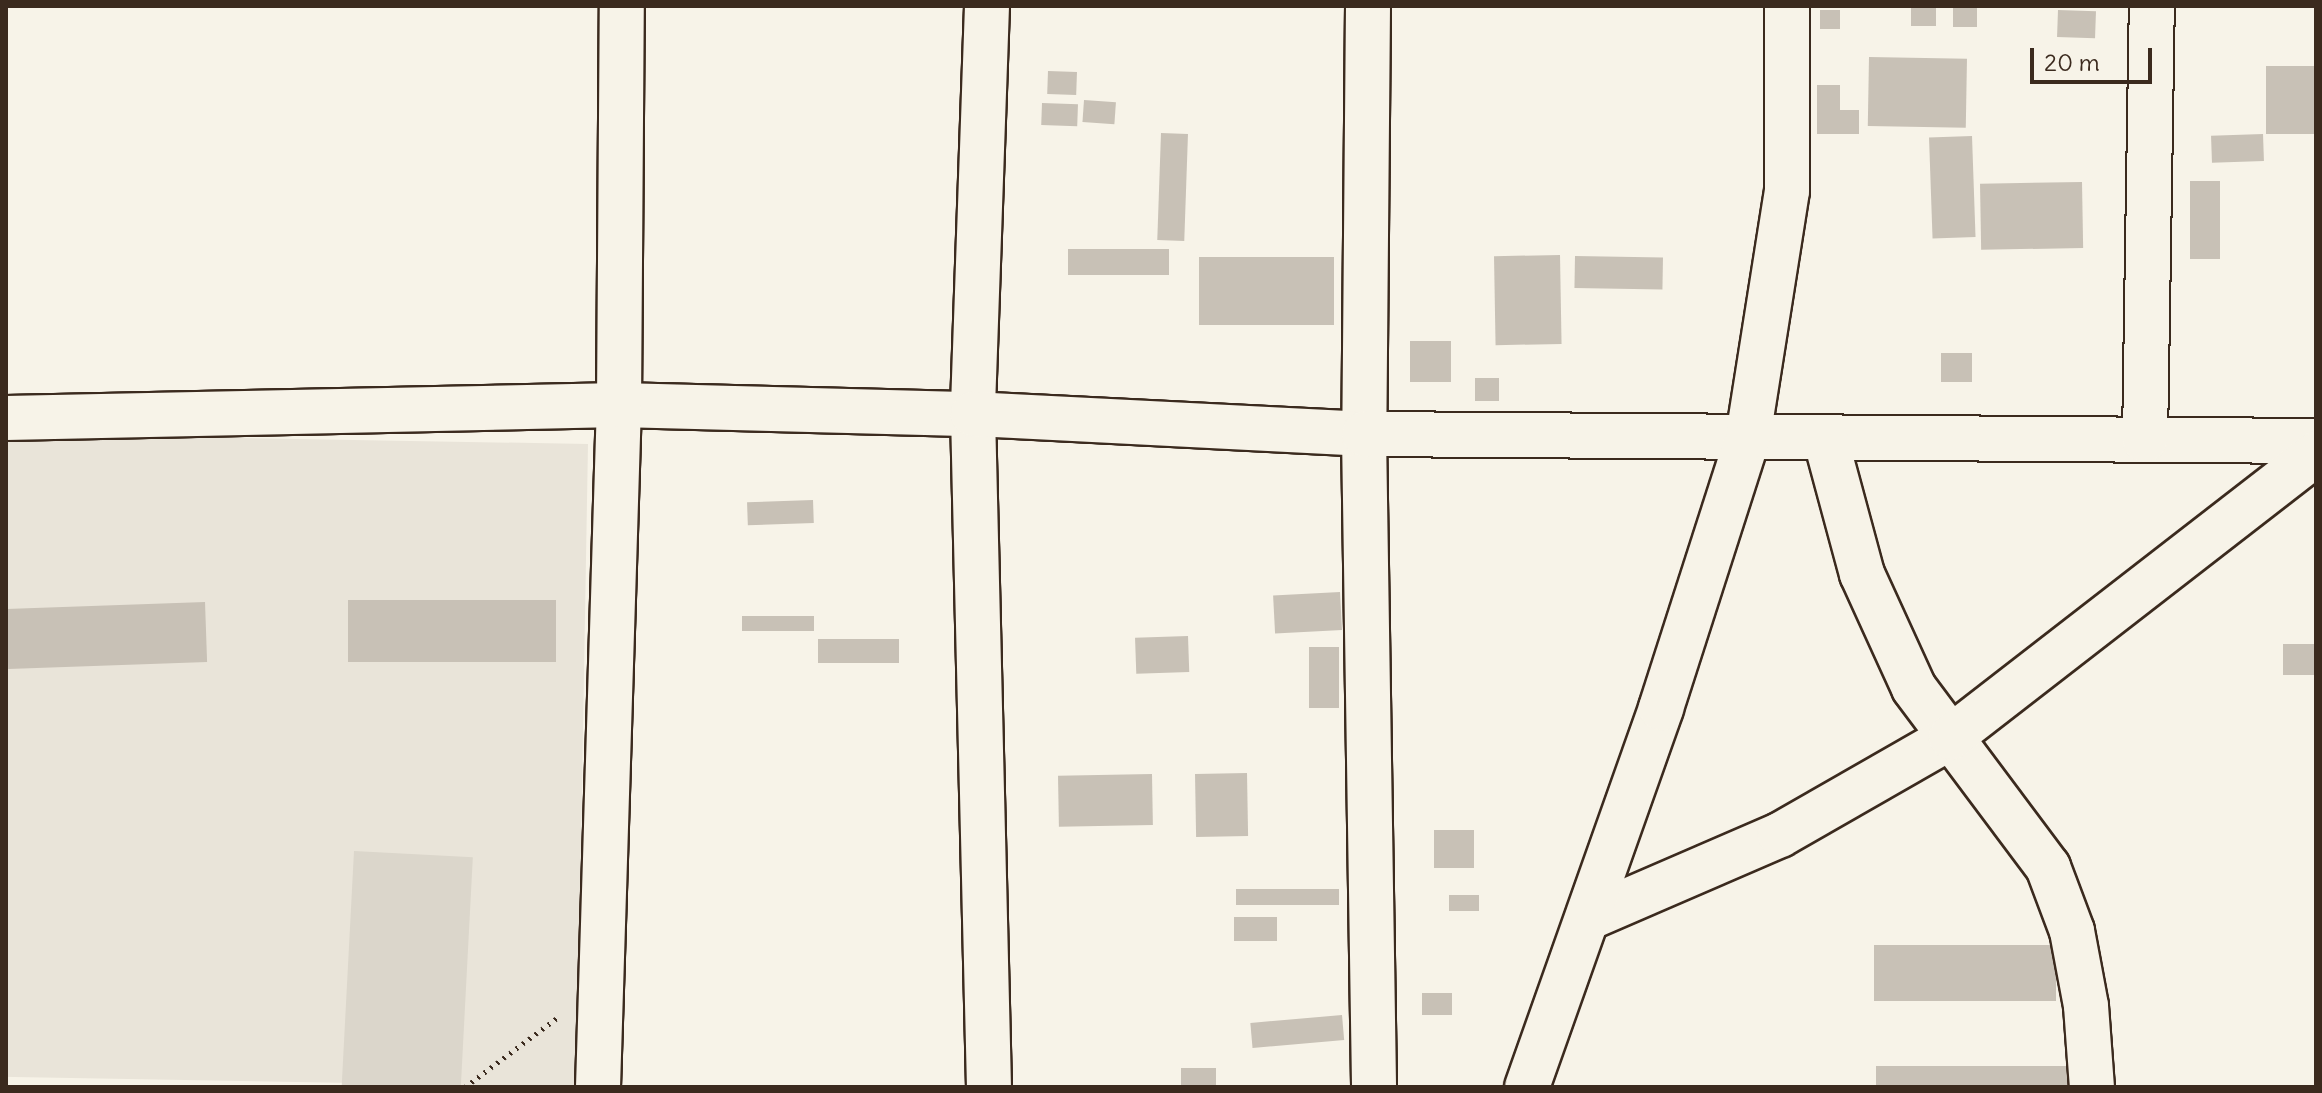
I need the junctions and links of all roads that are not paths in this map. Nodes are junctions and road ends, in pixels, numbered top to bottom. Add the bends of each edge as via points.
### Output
1 (622, 6) edge
2 (987, 6) edge
3 (1368, 6) edge
4 (1787, 6) edge
5 (2152, 6) edge
6 (619, 405) junction
7 (973, 414) junction
8 (6, 418) edge
9 (1364, 434) junction
10 (1748, 437) junction
11 (1825, 437) junction
12 (2145, 440) junction
13 (2316, 441) edge
14 (2316, 454) edge
15 (1951, 737) junction
16 (1588, 918) junction
17 (598, 1087) edge
18 (989, 1087) edge
19 (1374, 1087) edge
20 (1527, 1087) edge
21 (2092, 1087) edge

1 - 6 street
2 - 7 street
3 - 9 street
4 - 10 street via 1787,191
5 - 12 street
6 - 7 street
6 - 8 street
6 - 17 street
7 - 9 street
7 - 18 street
9 - 10 street
9 - 19 street
10 - 11 street
10 - 16 street
11 - 12 street
11 - 15 street via 1862,574 1914,688
12 - 13 street
14 - 15 street
15 - 16 street via 1780,835
15 - 21 street via 2048,867 2072,931 2086,1006
16 - 20 street

